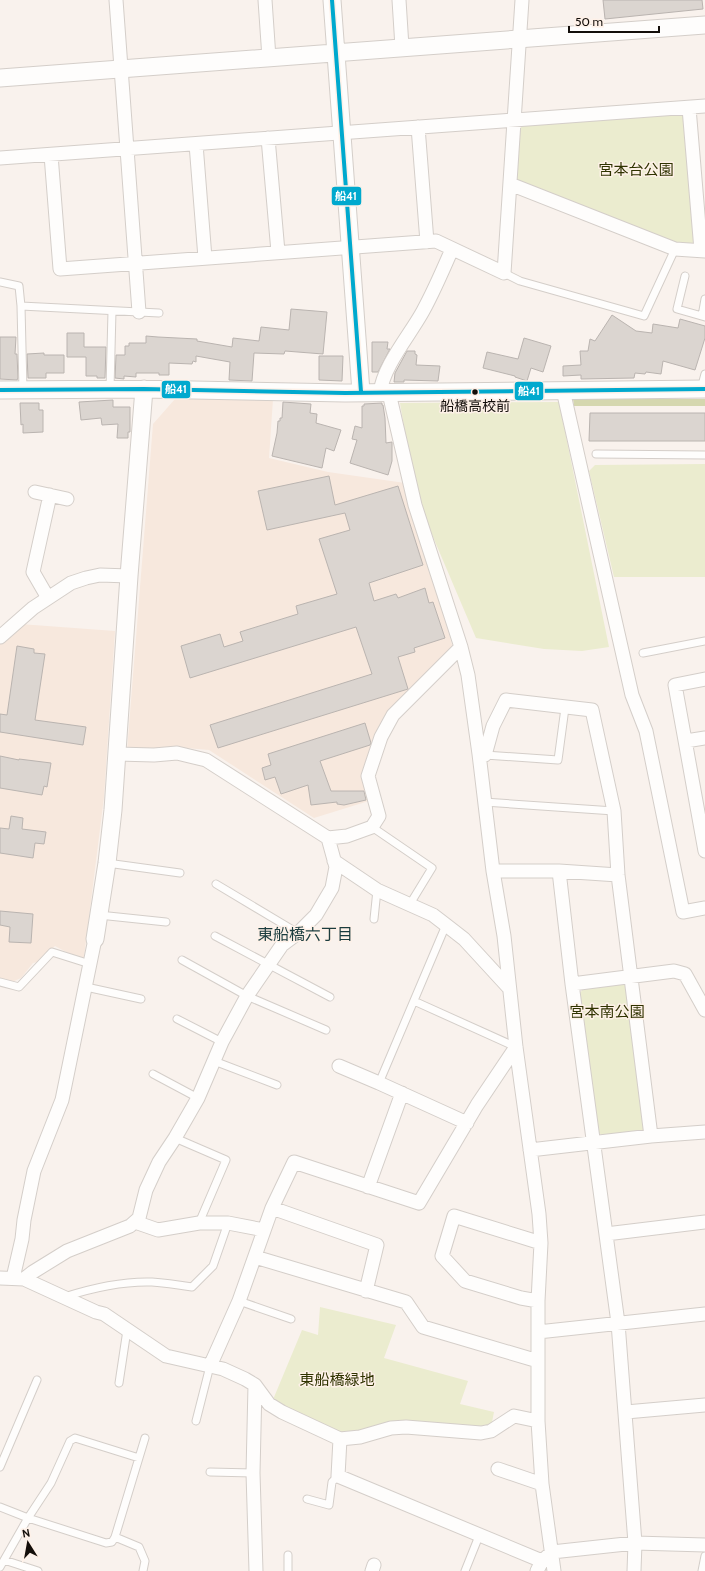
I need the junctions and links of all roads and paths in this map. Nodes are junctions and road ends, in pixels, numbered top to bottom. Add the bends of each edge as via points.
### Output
1 (116, 0) edge
2 (265, 0) edge
3 (332, 0) edge
4 (399, 0) edge
5 (522, 0) edge
6 (705, 25) edge
7 (520, 38) junction
8 (402, 47) junction
9 (336, 53) junction
10 (269, 58) junction
11 (121, 68) junction
12 (0, 78) edge
13 (705, 106) edge
14 (689, 108) junction
15 (514, 120) junction
16 (418, 127) junction
17 (342, 133) junction
18 (268, 138) junction
19 (196, 144) junction
20 (127, 148) junction
21 (51, 155) junction
22 (0, 158) edge
23 (700, 173) edge
24 (510, 184) junction
25 (427, 242) junction
26 (349, 248) junction
27 (452, 249) junction
28 (675, 249) junction
29 (703, 250) edge
30 (278, 252) junction
31 (205, 258) junction
32 (135, 263) junction
33 (504, 273) junction
34 (685, 276) dead end
35 (0, 282) edge
36 (705, 299) edge
37 (21, 306) junction
38 (112, 310) junction
39 (139, 312) junction
40 (159, 313) dead end
41 (703, 316) edge
42 (704, 384) edge
43 (110, 389) junction
44 (144, 389) junction
45 (0, 390) edge
46 (23, 390) junction
47 (563, 390) junction
48 (361, 392) junction
49 (384, 393) junction
50 (596, 454) dead end
51 (705, 455) edge
52 (35, 492) dead end
53 (50, 495) junction
54 (67, 499) dead end
55 (129, 576) junction
56 (48, 598) junction
57 (0, 637) edge
58 (705, 641) edge
59 (461, 647) junction
60 (643, 653) dead end
61 (705, 679) edge
62 (565, 708) junction
63 (705, 738) edge
64 (686, 742) junction
65 (117, 754) junction
66 (482, 754) junction
67 (701, 798) edge
68 (484, 802) junction
69 (614, 811) junction
70 (372, 826) junction
71 (328, 838) junction
72 (705, 850) edge
73 (334, 861) junction
74 (107, 863) junction
75 (492, 871) junction
76 (559, 871) junction
77 (180, 873) dead end
78 (618, 875) junction
79 (216, 884) dead end
80 (377, 890) junction
81 (410, 904) junction
82 (705, 908) edge
83 (99, 916) junction
84 (374, 919) dead end
85 (166, 922) dead end
86 (446, 925) junction
87 (298, 933) junction
88 (215, 936) dead end
89 (95, 940) joint
90 (182, 960) dead end
91 (90, 964) junction
92 (270, 964) junction
93 (631, 976) junction
94 (0, 982) edge
95 (572, 984) junction
96 (86, 987) junction
97 (509, 988) junction
98 (247, 996) junction
99 (330, 997) dead end
100 (141, 999) dead end
101 (414, 1001) junction
102 (705, 1010) edge
103 (177, 1019) dead end
104 (326, 1030) dead end
105 (222, 1042) junction
106 (516, 1047) junction
107 (214, 1061) junction
108 (339, 1066) dead end
109 (153, 1074) dead end
110 (379, 1082) junction
111 (277, 1085) dead end
112 (402, 1093) junction
113 (198, 1098) junction
114 (467, 1123) junction
115 (705, 1132) edge
116 (651, 1136) junction
117 (175, 1138) junction
118 (593, 1142) junction
119 (530, 1150) junction
120 (368, 1187) junction
121 (272, 1208) junction
122 (136, 1222) junction
123 (705, 1222) edge
124 (228, 1223) junction
125 (198, 1224) junction
126 (264, 1230) junction
127 (606, 1234) junction
128 (541, 1243) junction
129 (255, 1257) junction
130 (0, 1278) edge
131 (19, 1279) junction
132 (366, 1291) junction
133 (64, 1297) junction
134 (239, 1301) junction
135 (538, 1301) junction
136 (705, 1314) edge
137 (290, 1319) dead end
138 (618, 1323) junction
139 (127, 1330) junction
140 (538, 1332) junction
141 (538, 1361) junction
142 (210, 1366) junction
143 (37, 1380) dead end
144 (119, 1383) dead end
145 (255, 1385) junction
146 (705, 1405) edge
147 (626, 1412) junction
148 (196, 1421) dead end
149 (538, 1421) junction
150 (146, 1438) dead end
151 (340, 1439) junction
152 (139, 1458) junction
153 (0, 1467) edge
154 (498, 1469) dead end
155 (210, 1472) dead end
156 (253, 1473) junction
157 (338, 1476) junction
158 (542, 1484) junction
159 (307, 1499) dead end
160 (0, 1507) edge
161 (28, 1518) junction
162 (479, 1536) junction
163 (115, 1537) junction
164 (635, 1543) junction
165 (705, 1545) edge
166 (552, 1552) junction
167 (288, 1555) dead end
168 (705, 1556) edge
169 (4, 1560) junction
170 (539, 1566) edge
171 (0, 1567) edge
172 (38, 1571) edge
173 (143, 1571) edge
174 (256, 1571) edge
175 (288, 1571) edge
176 (465, 1571) edge
177 (554, 1571) edge
178 (634, 1571) edge
179 (702, 1571) edge

1 - 11 street
2 - 10 street
3 - 9 street
4 - 8 street
5 - 7 street
6 - 7 street
7 - 8 street
7 - 15 street
8 - 9 street
9 - 10 street
9 - 17 street
10 - 11 street
11 - 12 street
11 - 20 street
13 - 14 street
14 - 15 street
14 - 23 street
15 - 16 street
15 - 24 street
16 - 17 street
16 - 25 street
17 - 18 street
17 - 26 street
18 - 19 street
18 - 30 street
19 - 20 street
19 - 31 street
20 - 21 street
20 - 32 street
21 - 22 street
21 - 32 street via 60,269
23 - 29 street
24 - 28 street
24 - 33 street
25 - 26 street
25 - 27 street via 436,241
26 - 30 street
26 - 48 street
27 - 33 street
27 - 49 street via 424,311 381,383
28 - 29 street
28 - 33 lane via 644,316 520,281
30 - 31 street
31 - 32 street
32 - 39 street
34 - 41 lane via 677,309
35 - 37 lane via 19,286
36 - 41 lane
37 - 38 lane
37 - 46 lane
38 - 39 lane
38 - 43 lane
39 - 40 lane
42 - 47 street
43 - 44 street
43 - 46 street
44 - 48 street
44 - 55 street
45 - 46 street
47 - 49 street
47 - 82 street via 632,696 646,731 683,912
48 - 49 street
49 - 59 street via 415,505
50 - 51 lane
52 - 53 street
53 - 54 street
53 - 56 street via 33,572
55 - 56 street via 100,575 86,578 72,583
55 - 65 street
56 - 57 street
58 - 60 lane
59 - 66 street
59 - 70 street via 393,715 381,737 368,776 379,816
61 - 64 street via 675,685
62 - 66 street via 506,700
62 - 66 lane via 558,760
62 - 69 street via 592,710
63 - 64 street
64 - 67 street
65 - 71 street via 177,753 206,760
65 - 74 street
66 - 68 street
67 - 72 street
68 - 69 lane
68 - 75 street
69 - 78 street
70 - 71 street via 347,836
70 - 81 lane via 432,868
71 - 73 street
73 - 80 street
73 - 87 street via 336,867 332,888 316,915
74 - 77 lane
74 - 83 street
75 - 76 street
75 - 97 street via 504,936
76 - 78 street
76 - 95 street
78 - 93 street
79 - 87 lane
80 - 81 street
80 - 84 lane
81 - 86 street
83 - 85 lane
83 - 89 street
86 - 97 street via 464,939
86 - 101 lane
87 - 92 street via 282,945
88 - 92 lane
89 - 91 street
90 - 98 lane
91 - 94 lane via 52,952 19,987
91 - 96 street
92 - 98 street
92 - 99 lane
93 - 95 street
93 - 102 street via 674,971 685,974
93 - 116 street
95 - 118 street
96 - 100 lane
96 - 131 street via 62,1100 34,1170 24,1220
97 - 106 street
98 - 104 lane
98 - 105 street
101 - 106 lane
101 - 110 lane
103 - 105 lane
105 - 107 street
106 - 114 street
106 - 119 street
107 - 111 lane
107 - 113 street
108 - 110 street
109 - 113 lane
110 - 112 street
112 - 114 street
112 - 120 street
113 - 117 street
114 - 120 street via 419,1203
115 - 116 street
116 - 118 street
117 - 122 street via 159,1162 146,1190
117 - 125 lane via 226,1160
118 - 119 street
118 - 127 street
119 - 128 street
120 - 121 street via 294,1162
121 - 126 street
121 - 132 street via 377,1245
122 - 125 street via 158,1230
122 - 131 street via 67,1251
123 - 127 street
124 - 125 street
124 - 126 street
124 - 133 lane via 213,1266 192,1286 151,1282 124,1283
126 - 129 street
127 - 138 street
128 - 135 street
128 - 135 street via 454,1216 442,1256 465,1280
129 - 132 street
129 - 134 street
130 - 131 street
131 - 133 street
132 - 141 street via 406,1302 423,1327
133 - 139 street via 104,1314
134 - 137 lane
134 - 142 street
135 - 140 street
136 - 138 street
138 - 140 street
138 - 147 street
139 - 142 street via 166,1356
139 - 144 lane
140 - 141 street
141 - 149 street
142 - 145 street via 223,1369
142 - 148 lane
143 - 153 lane
145 - 151 street via 269,1404
145 - 156 street
146 - 147 street
147 - 164 street
149 - 151 street via 514,1416 491,1431 481,1433 406,1427
149 - 158 street
150 - 152 lane
151 - 157 street
152 - 161 lane via 75,1438 70,1441 51,1482
152 - 163 lane
154 - 158 street
155 - 156 lane
156 - 174 street
157 - 159 lane via 332,1482 329,1505
157 - 162 street
158 - 166 street
160 - 161 lane
161 - 163 lane via 106,1543 112,1542
161 - 169 lane
162 - 170 street
162 - 176 lane
163 - 173 lane via 139,1547 145,1561
164 - 165 street
164 - 166 street
164 - 178 street
166 - 170 street
166 - 177 street
167 - 175 lane
168 - 179 lane
169 - 171 lane
169 - 172 lane

